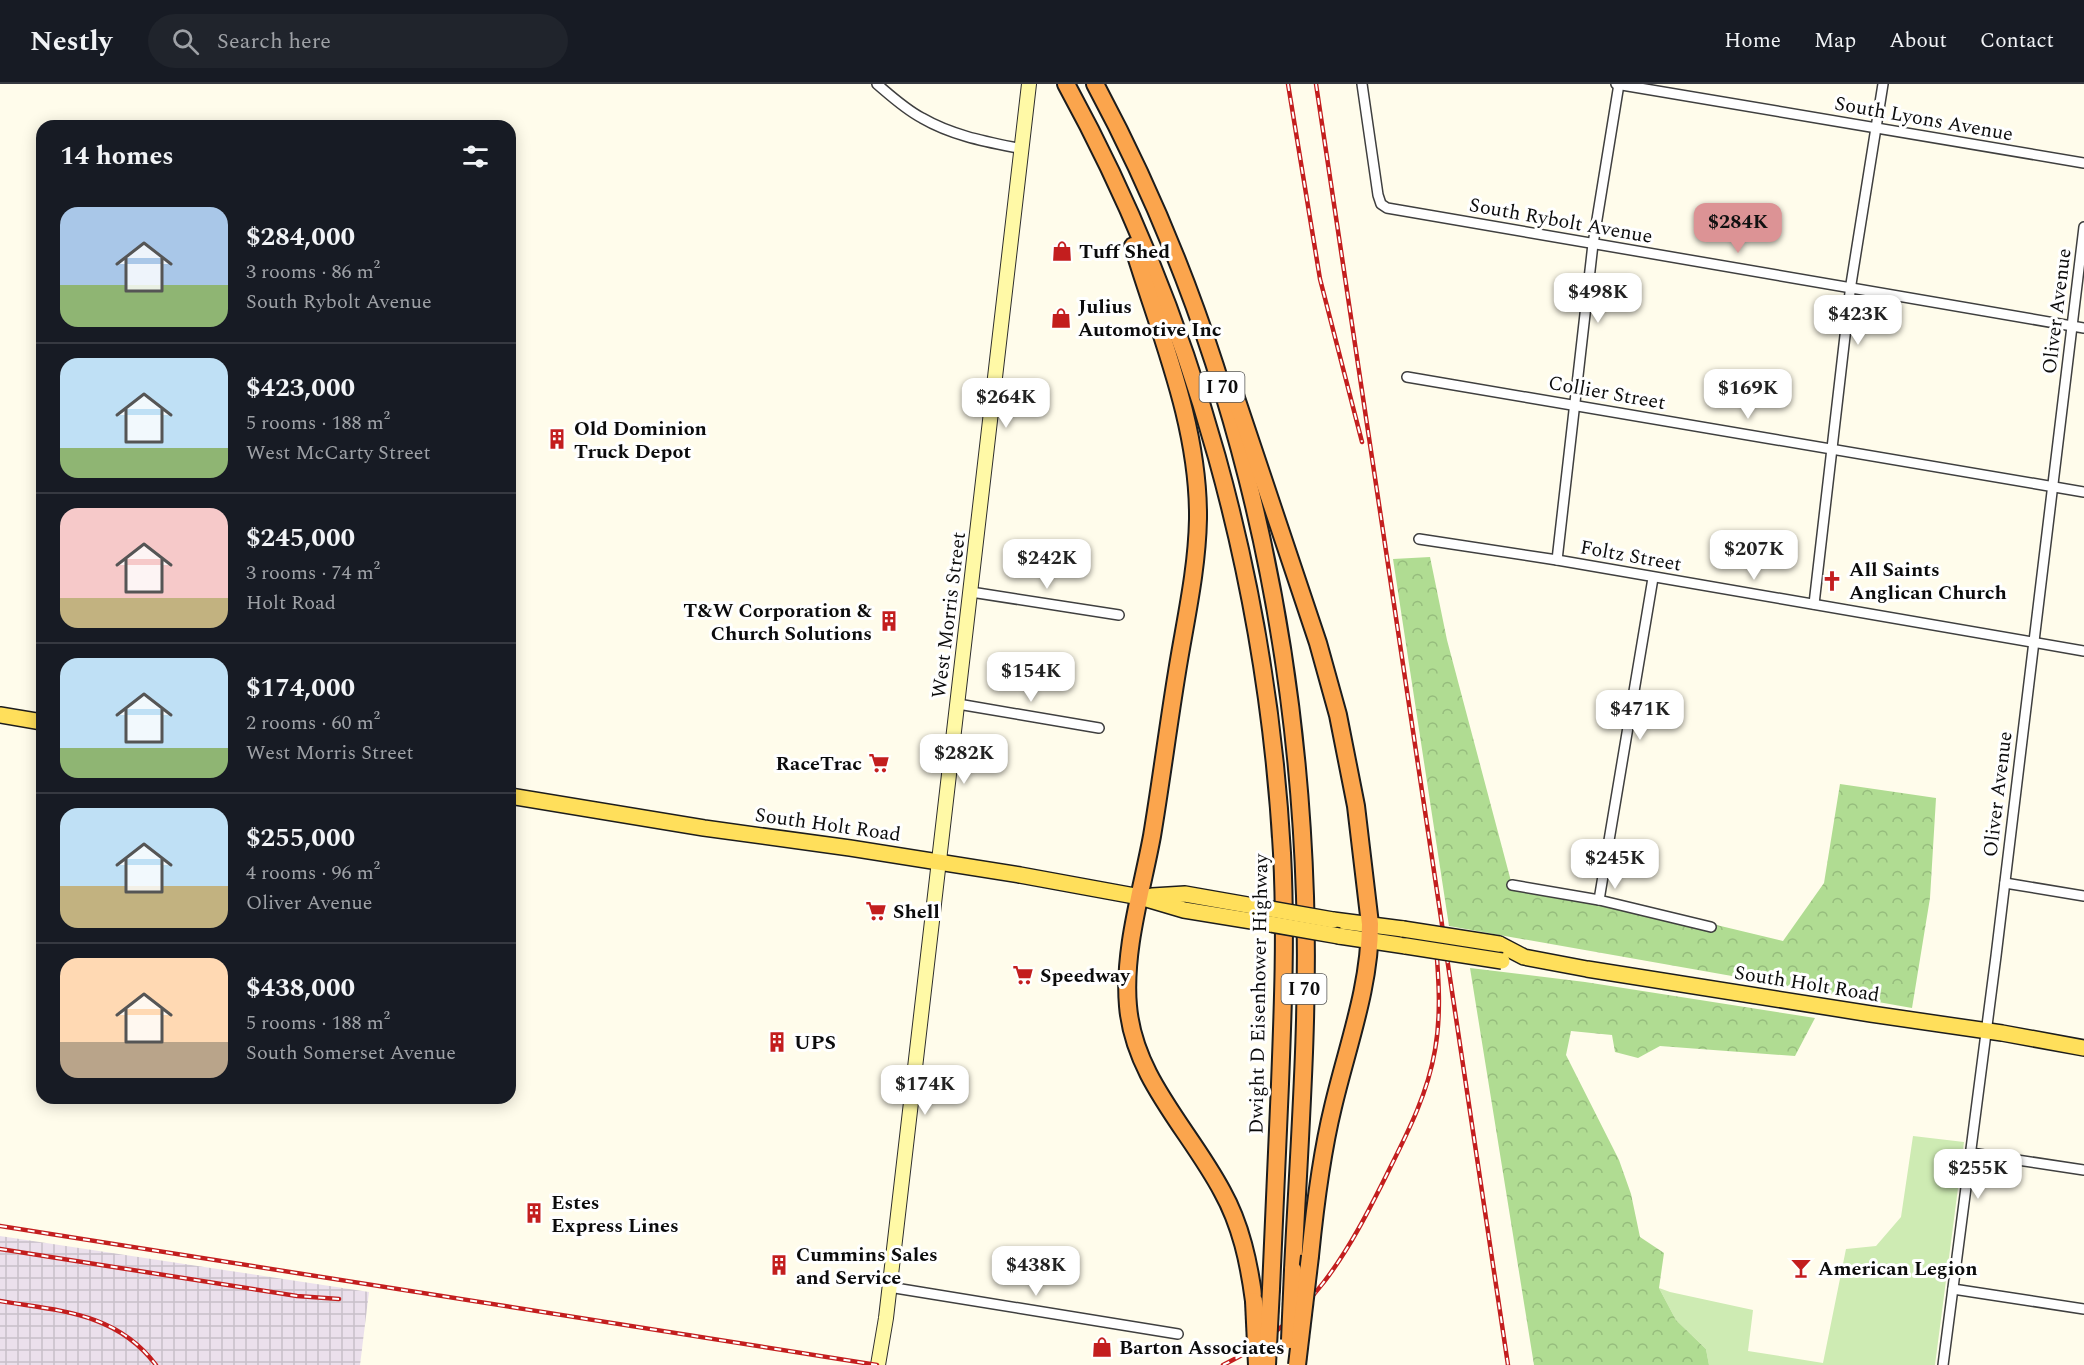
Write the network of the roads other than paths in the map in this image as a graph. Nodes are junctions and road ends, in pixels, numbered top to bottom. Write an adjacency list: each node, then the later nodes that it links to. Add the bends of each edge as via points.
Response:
1 (877, 84): 9 (street, via 930,123)
2 (1029, 84): 9 (main road, West Morris Street)
3 (1066, 84): 11 (highway, Dwight D Eisenhower Highway / I 70)
4 (1095, 84): 15 (highway, I 70, via 1133,159)
5 (1362, 84): 13 (street, South Rybolt Avenue, via 1381,204)
6 (1618, 84): 8 (street, South Lyons Avenue); 13 (street)
7 (1882, 84): 8 (street)
8 (1875, 129): 10 (street, South Lyons Avenue); 14 (street)
9 (1022, 149): 26 (main road, West Morris Street)
10 (2084, 163)
11 (1108, 168): 40 (highway, via 1185,416 1197,498 1193,572); 55 (highway, Dwight D Eisenhower Highway / I 70, bridge, via 1153,269 1207,425 1243,564 1267,699 1279,803 1284,929)
12 (2084, 227): 16 (street, Oliver Avenue)
13 (1593, 244): 14 (street, South Rybolt Avenue); 19 (street)
14 (1851, 289): 16 (street, South Rybolt Avenue); 20 (street)
15 (1187, 290): 43 (highway, via 1221,358 1240,408 1318,643 1350,770); 56 (highway, I 70, bridge, via 1218,376 1249,482 1276,604 1292,709 1305,922)
16 (2072, 326): 17 (street, South Rybolt Avenue); 21 (street, Oliver Avenue)
17 (2084, 328)
18 (1407, 377): 19 (street, Collier Street)
19 (1575, 405): 20 (street, Collier Street); 24 (street)
20 (1833, 449): 21 (street, Collier Street); 27 (street)
21 (2053, 487): 22 (street, Collier Street); 29 (street, Oliver Avenue)
22 (2084, 492)
23 (1419, 539): 24 (street, Foltz Street)
24 (1557, 560): 25 (street, Foltz Street)
25 (1653, 578): 27 (street, Foltz Street); 41 (street)
26 (971, 592): 28 (street); 31 (main road, West Morris Street)
27 (1814, 604): 29 (street, Foltz Street)
28 (1119, 615)
29 (2034, 643): 30 (street, Foltz Street); 37 (street, Oliver Avenue)
30 (2084, 651)
31 (957, 705): 34 (street); 36 (main road, West Morris Street)
32 (0, 715): 33 (main road)
33 (36, 721)
34 (1100, 728)
35 (516, 797): 36 (main road, South Holt Road)
36 (939, 862): 40 (main road, South Holt Road); 49 (main road, West Morris Street)
37 (2005, 884): 39 (street); 45 (street, Oliver Avenue)
38 (1512, 885): 41 (street)
39 (2084, 896)
40 (1140, 897): 43 (main road, South Holt Road, bridge, via 1185,894 1333,920); 43 (main road, South Holt Road, bridge, via 1184,910 1339,936); 54 (highway, bridge, via 1127,982 1134,1040 1150,1080 1215,1178 1232,1212 1246,1253 1254,1301)
41 (1599, 900): 42 (street)
42 (1711, 927)
43 (1370, 932): 44 (main road, South Holt Road, bridge, via 1406,946 1502,961); 44 (main road, South Holt Road, bridge, via 1403,929 1499,944); 57 (highway, bridge, via 1357,1016 1320,1167)
44 (1524, 957): 45 (main road, South Holt Road)
45 (1985, 1031): 46 (main road, South Holt Road); 47 (street, Oliver Avenue)
46 (2084, 1048)
47 (1971, 1153): 48 (street); 50 (street, Oliver Avenue)
48 (2084, 1170)
49 (890, 1287): 52 (street); 53 (main road, West Morris Street)
50 (1953, 1289): 51 (street); 58 (street, Oliver Avenue)
51 (2084, 1309)
52 (1178, 1334)
53 (878, 1365)
54 (1257, 1365)
55 (1267, 1365)
56 (1289, 1365)
57 (1297, 1365)
58 (1943, 1365)

